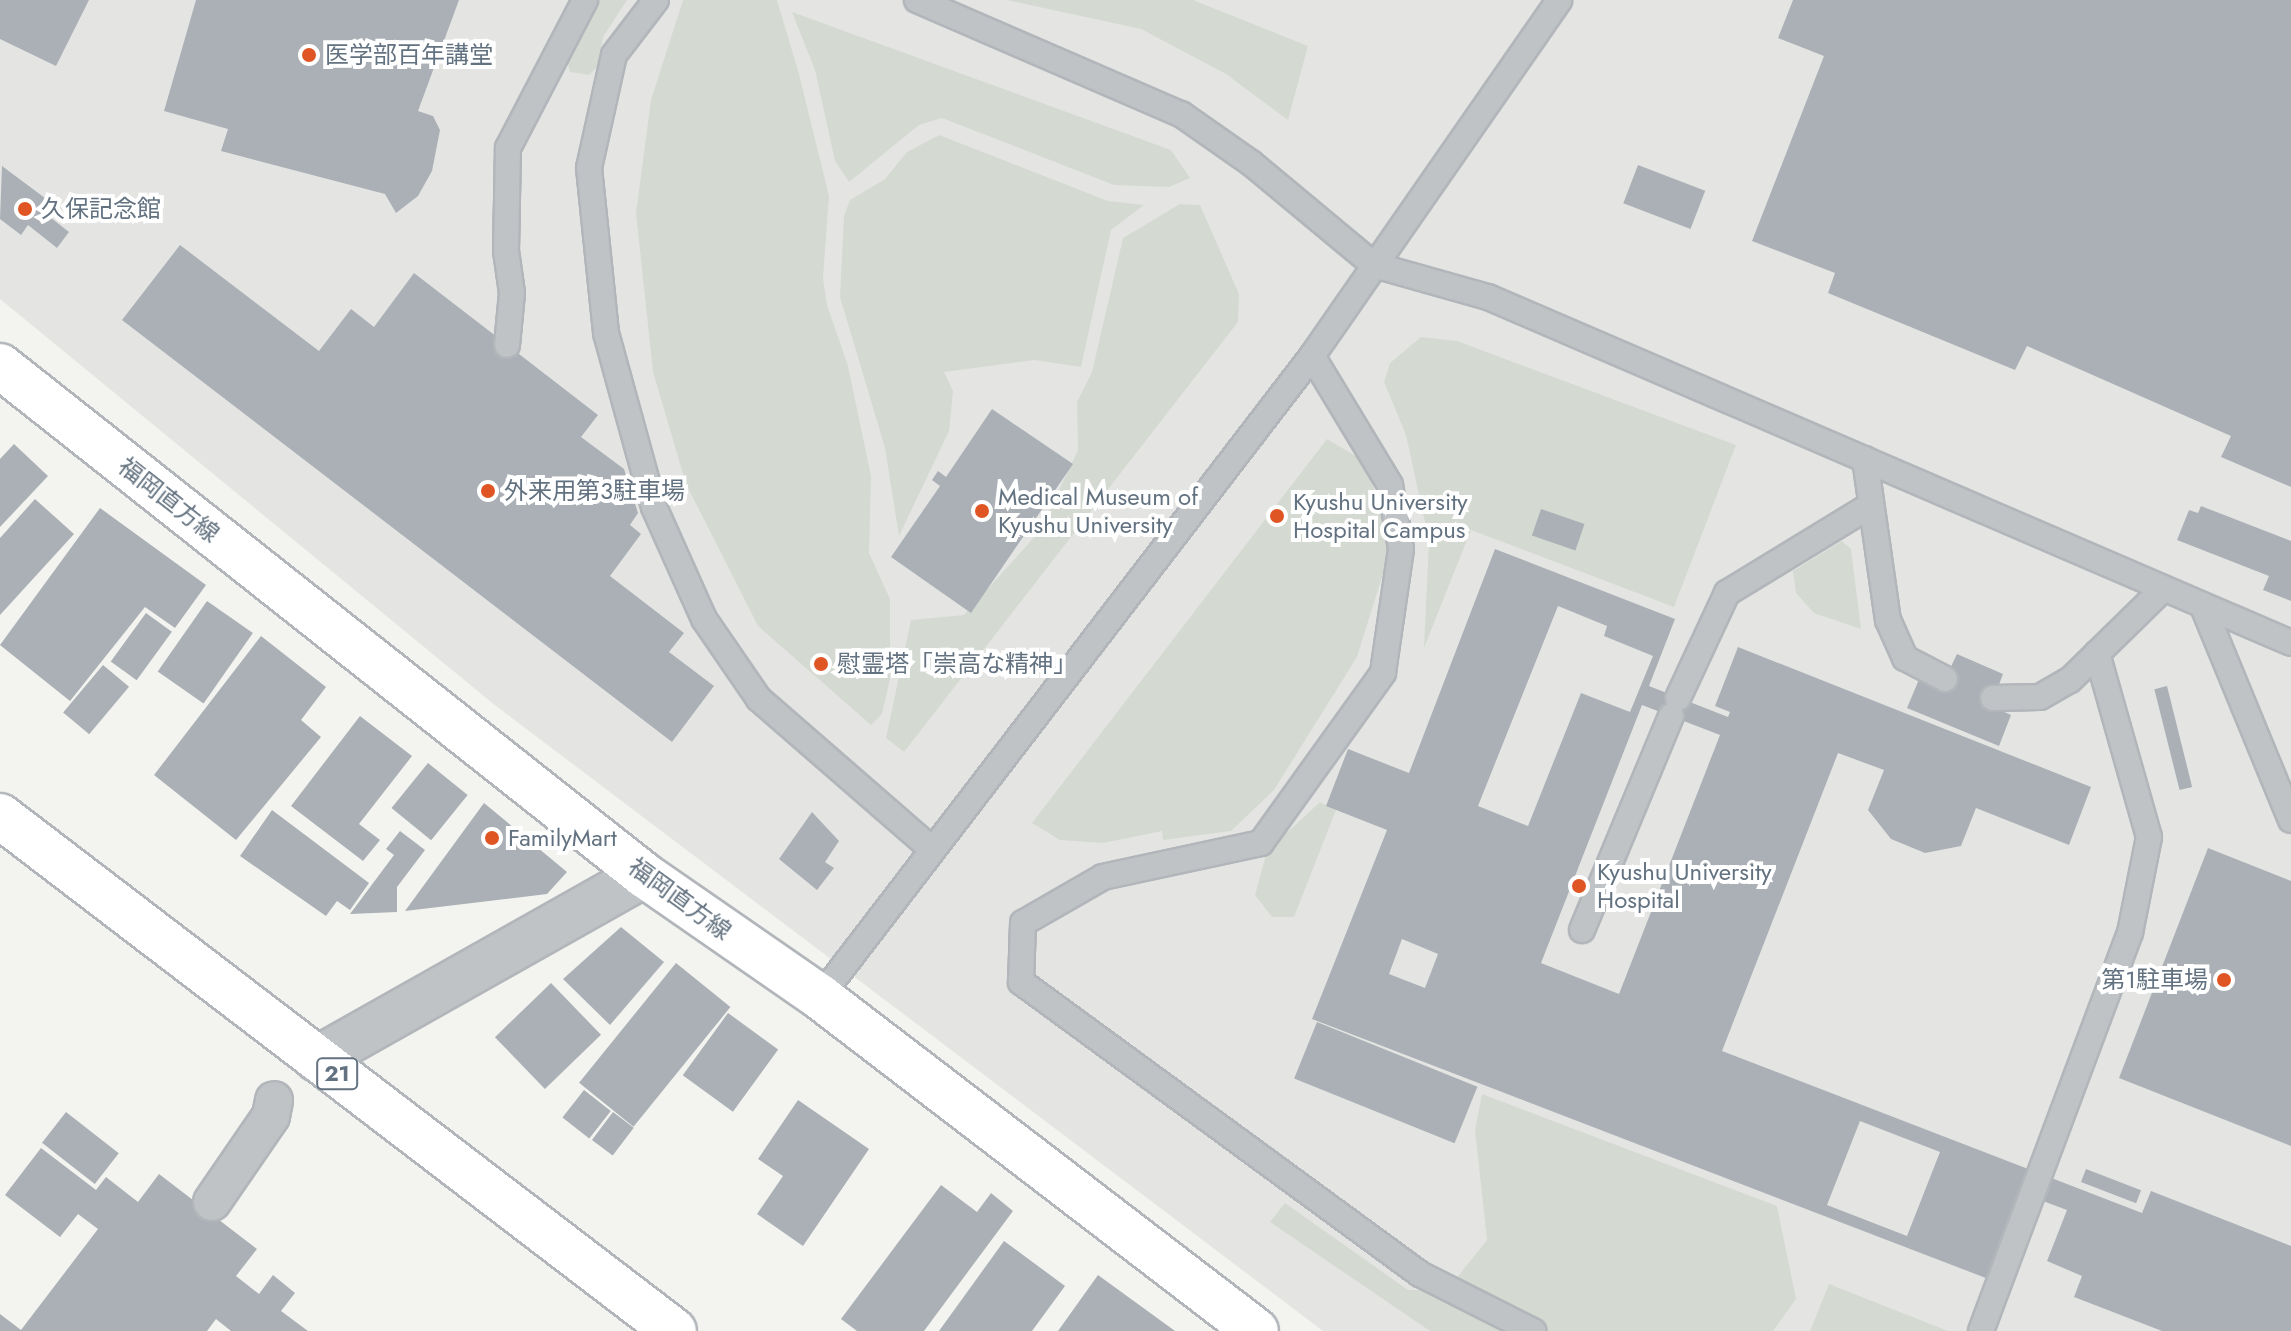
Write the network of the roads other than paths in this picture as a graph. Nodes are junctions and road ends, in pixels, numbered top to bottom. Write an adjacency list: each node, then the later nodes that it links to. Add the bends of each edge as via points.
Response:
1 (585, 0): 6 (lane, via 508,148 506,251 512,293)
2 (656, 0): 19 (lane, via 614,55 589,168 606,333 654,507 704,619 759,699)
3 (917, 0): 5 (lane, via 1181,114 1251,163)
4 (1559, 0): 5 (lane)
5 (1374, 265): 7 (lane); 9 (lane, via 1488,297)
6 (507, 345)
7 (1312, 356): 19 (lane); 28 (lane, via 1390,485 1401,549 1383,673 1261,843 1103,877 1023,923 1021,982 1420,1274)
8 (0, 366): 20 (main road, 福岡直方線)
9 (1865, 459): 10 (lane); 11 (lane)
10 (1868, 507): 15 (lane, via 1888,620 1899,645 1905,658); 21 (lane, via 1727,593)
11 (2162, 590): 12 (lane); 14 (lane)
12 (2204, 609): 13 (lane); 18 (lane)
13 (2291, 643)
14 (2097, 653): 16 (lane, via 2040,697); 29 (lane, via 2149,837 2130,933)
15 (1945, 679)
16 (1993, 698)
17 (0, 816): 23 (main road, 21)
18 (2291, 820)
19 (933, 850): 22 (lane)
20 (644, 875): 22 (main road, 福岡直方線); 23 (street)
21 (1582, 930)
22 (820, 997): 26 (main road, 福岡直方線)
23 (317, 1059): 27 (main road, 21)
24 (274, 1100): 25 (street, via 271,1116)
25 (212, 1202)
26 (1240, 1327)
27 (674, 1331)
28 (1533, 1331)
29 (1981, 1331)

